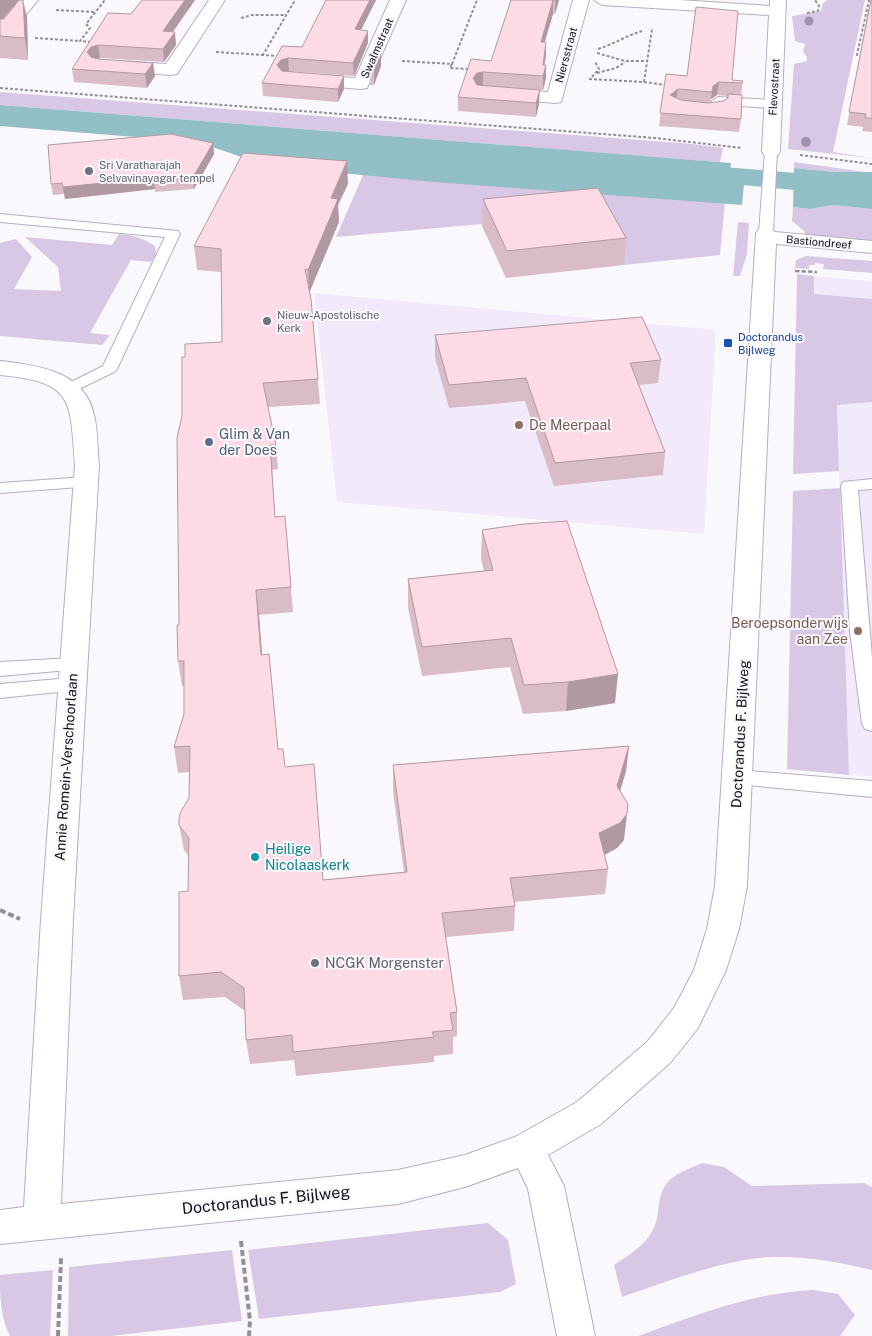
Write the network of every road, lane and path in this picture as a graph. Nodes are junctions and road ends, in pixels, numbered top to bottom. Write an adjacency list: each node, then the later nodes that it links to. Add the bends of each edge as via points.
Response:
1 (30, 0): 18 (street)
2 (104, 0): 13 (path)
3 (217, 0): 21 (street)
4 (295, 0): 14 (path)
5 (398, 0): 28 (street, Swalmstraat)
6 (477, 0): 29 (path)
7 (580, 0): 37 (street, Niersstraat, via 555,98)
8 (602, 0): 12 (street)
9 (820, 0): 11 (path)
10 (869, 0): 25 (path, via 857,55)
11 (816, 2)
12 (778, 6): 38 (street, Flevostraat)
13 (96, 12): 15 (path, via 57,10); 19 (path, via 86,24 90,28)
14 (287, 15): 16 (path, via 252,15); 22 (path)
15 (51, 17)
16 (237, 20)
17 (40, 31): 19 (path, via 34,38)
18 (0, 35)
19 (80, 41): 20 (path)
20 (95, 42)
21 (184, 50): 22 (path); 30 (street, via 171,70)
22 (263, 55): 24 (path)
23 (593, 55): 26 (path); 27 (path, via 630,34 652,29); 32 (path, via 599,69)
24 (285, 56)
25 (864, 56)
26 (625, 61): 27 (path); 32 (path, via 616,68)
27 (647, 61): 34 (path)
28 (370, 63): 29 (path, via 387,64 399,60); 33 (street, Swalmstraat, via 360,84)
29 (452, 64): 31 (path, via 450,68)
30 (100, 65)
31 (471, 69)
32 (597, 73): 34 (path, via 589,79)
33 (289, 78)
34 (644, 82): 35 (path)
35 (665, 85)
36 (0, 88): 40 (path, via 656,138)
37 (483, 93)
38 (773, 104): 39 (lane, via 718,101 718,111); 40 (street, Flevostraat)
39 (692, 109)
40 (771, 151): 41 (path); 42 (lane, Flevostraat)
41 (872, 164)
42 (770, 174): 44 (lane, Doctorandus F. Bijlweg)
43 (0, 218): 47 (lane, via 172,234 108,369)
44 (767, 226): 45 (street, Bastiondreef); 55 (street, Doctorandus F. Bijlweg)
45 (872, 247)
46 (0, 368): 47 (street, via 38,372)
47 (70, 388): 48 (street, Annie Romein-Verschoorlaan, via 81,407)
48 (86, 482): 50 (lane); 52 (street, Annie Romein-Verschoorlaan)
49 (872, 484): 54 (lane, via 849,486 859,631)
50 (0, 488)
51 (0, 669): 52 (lane)
52 (72, 674): 53 (lane); 59 (street, Annie Romein-Verschoorlaan)
53 (0, 691)
54 (872, 724)
55 (737, 777): 56 (lane); 57 (street, Doctorandus F. Bijlweg, via 732,886 723,929 710,970 686,1018 659,1052 589,1113)
56 (872, 789)
57 (526, 1149): 58 (street, Doctorandus F. Bijlweg, via 421,1183); 63 (street, via 546,1186)
58 (236, 1204): 59 (street, Doctorandus F. Bijlweg); 62 (path, via 250,1320)
59 (53, 1221): 60 (street, Doctorandus F. Bijlweg); 61 (path)
60 (0, 1227)
61 (58, 1336)
62 (249, 1336)
63 (576, 1336)

